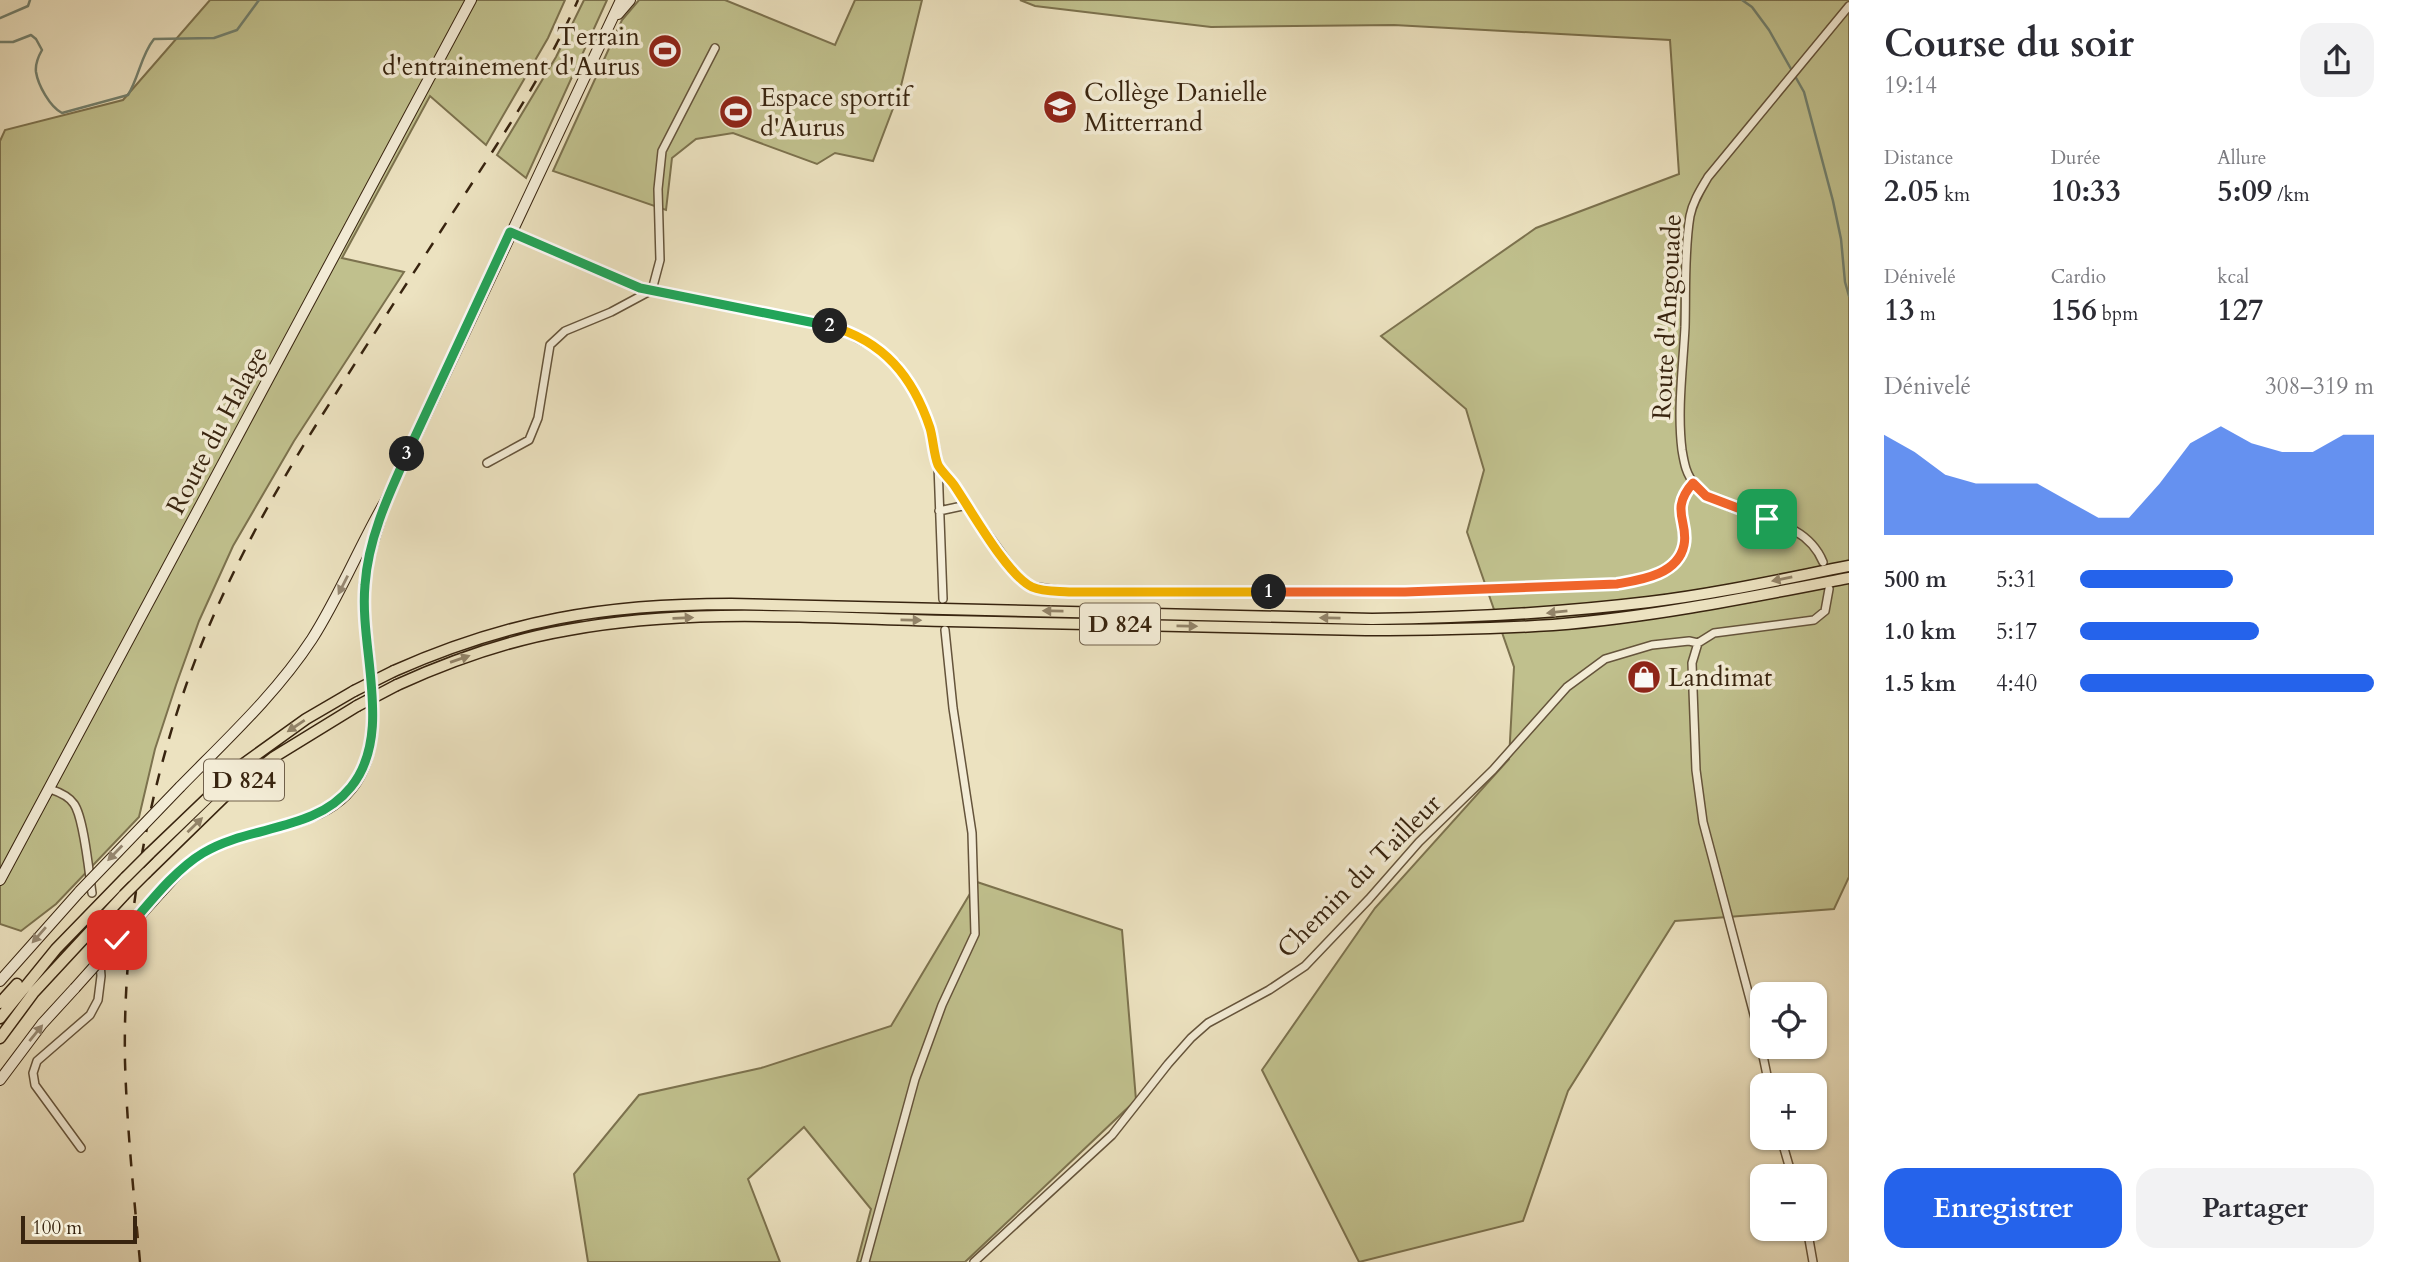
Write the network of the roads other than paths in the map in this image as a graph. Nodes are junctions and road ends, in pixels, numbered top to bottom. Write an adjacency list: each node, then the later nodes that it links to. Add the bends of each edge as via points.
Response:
1 (471, 0): 22 (main road, Route du Halage)
2 (621, 0): 5 (main road)
3 (630, 0): 5 (main road)
4 (1849, 6): 11 (street, Route d'Angouade, via 1708,177 1695,199 1690,215 1682,393 1682,448)
5 (611, 22): 7 (main road)
6 (715, 48): 8 (street, via 662,151 660,260)
7 (510, 232): 8 (street); 12 (main road)
8 (653, 290): 9 (street, via 565,331 550,345 538,418 529,440); 10 (street, via 833,326 872,346 895,363 915,391)
9 (487, 463)
10 (938, 465): 13 (street); 14 (street)
11 (1693, 483): 13 (street, via 1680,512 1685,544 1679,557 1650,578 1617,584 1405,592 1048,590 1031,586 1017,575); 15 (street, via 1706,496 1797,532 1814,545)
12 (385, 502): 28 (main road, one-way to 28, bridge, via 332,607 262,702); 34 (main road, one-way to 12, bridge, via 43,1024 194,859 229,840 329,808 352,787 370,753 373,725 365,586)
13 (967, 505): 14 (street)
14 (939, 511): 19 (street)
15 (1823, 562)
16 (1849, 566): 25 (highway, D 824, one-way to 25, bridge, via 1652,602 1452,618 742,604 648,606 528,623 461,643 394,671 306,719 242,765)
17 (1849, 578): 27 (highway, D 824, one-way to 17, bridge, via 229,792 274,757 357,706 432,669 502,645 570,629 643,619 764,617 1455,630 1636,615)
18 (1829, 589): 21 (street, via 1825,611 1814,620 1714,633)
19 (943, 599)
20 (945, 630): 37 (street, via 972,833 975,934 915,1079)
21 (1698, 643): 33 (street, via 1692,663 1703,822); 38 (street, Chemin du Tailleur, via 1652,645 1605,659 1567,687 1305,966 1208,1023 1168,1064 1112,1135)
22 (50, 789): 23 (main road, Route du Halage); 24 (street, via 74,803 79,815)
23 (0, 880)
24 (92, 893)
25 (106, 897): 29 (highway); 30 (highway, D 824)
26 (99, 936): 35 (street, via 98,1000 90,1015 37,1061 33,1073 35,1085)
27 (60, 962): 31 (highway, D 824); 32 (highway)
28 (0, 981)
29 (0, 1003)
30 (0, 1018)
31 (0, 1038)
32 (0, 1049)
33 (1767, 1073)
34 (0, 1080)
35 (81, 1148)
36 (1809, 1241): 39 (street)
37 (865, 1262)
38 (974, 1262)
39 (1813, 1262)

